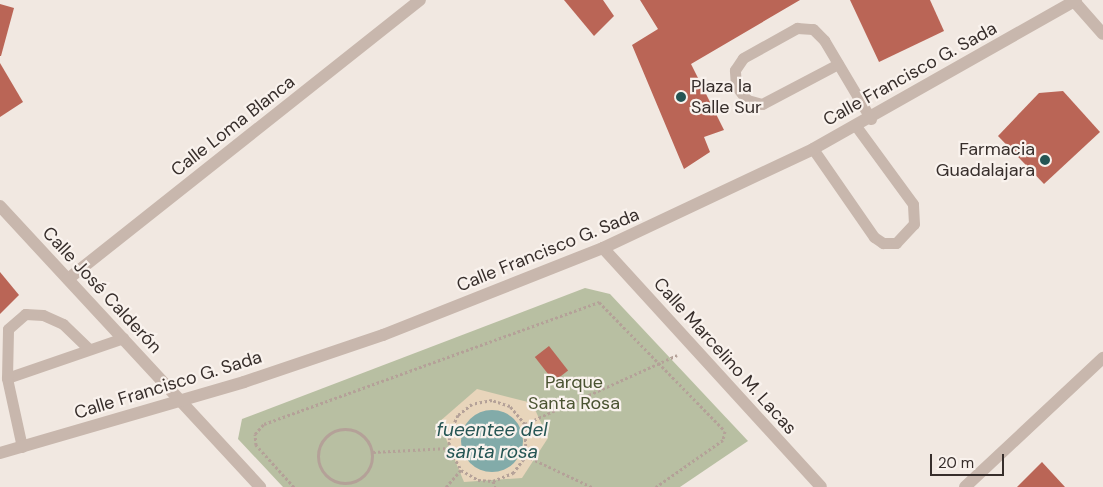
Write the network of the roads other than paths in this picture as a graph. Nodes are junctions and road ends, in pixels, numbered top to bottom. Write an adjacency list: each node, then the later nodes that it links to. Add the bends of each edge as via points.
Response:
1 (416, 1): 10 (street, Calle Loma Blanca)
2 (1074, 1): 3 (street); 5 (street, Calle Francisco G. Sada)
3 (1103, 34)
4 (838, 64): 4 (lane, via 813,29 797,28 743,58 735,70 736,86 747,100 762,104); 5 (lane)
5 (871, 119): 6 (street, Calle Francisco G. Sada)
6 (856, 126): 7 (street, Calle Francisco G. Sada); 7 (lane, via 913,204 914,224 896,243 883,243 874,236)
7 (813, 149): 9 (street, Calle Francisco G. Sada)
8 (0, 206): 10 (street, Calle José Calderón)
9 (603, 248): 15 (street, Calle Francisco G. Sada, via 383,334); 19 (street, Calle Marcelino M. Lacas)
10 (68, 279): 11 (street, Calle José Calderón)
11 (123, 338): 12 (lane); 15 (street, Calle José Calderón)
12 (90, 349): 14 (lane); 14 (lane, via 63,324 43,315 25,314 8,330)
13 (1103, 358): 20 (street)
14 (7, 378): 16 (lane)
15 (181, 400): 16 (street, Calle Francisco G. Sada); 18 (street, Calle José Calderón)
16 (22, 447): 17 (street, Calle Francisco G. Sada)
17 (0, 453)
18 (260, 487)
19 (821, 487)
20 (965, 487)

